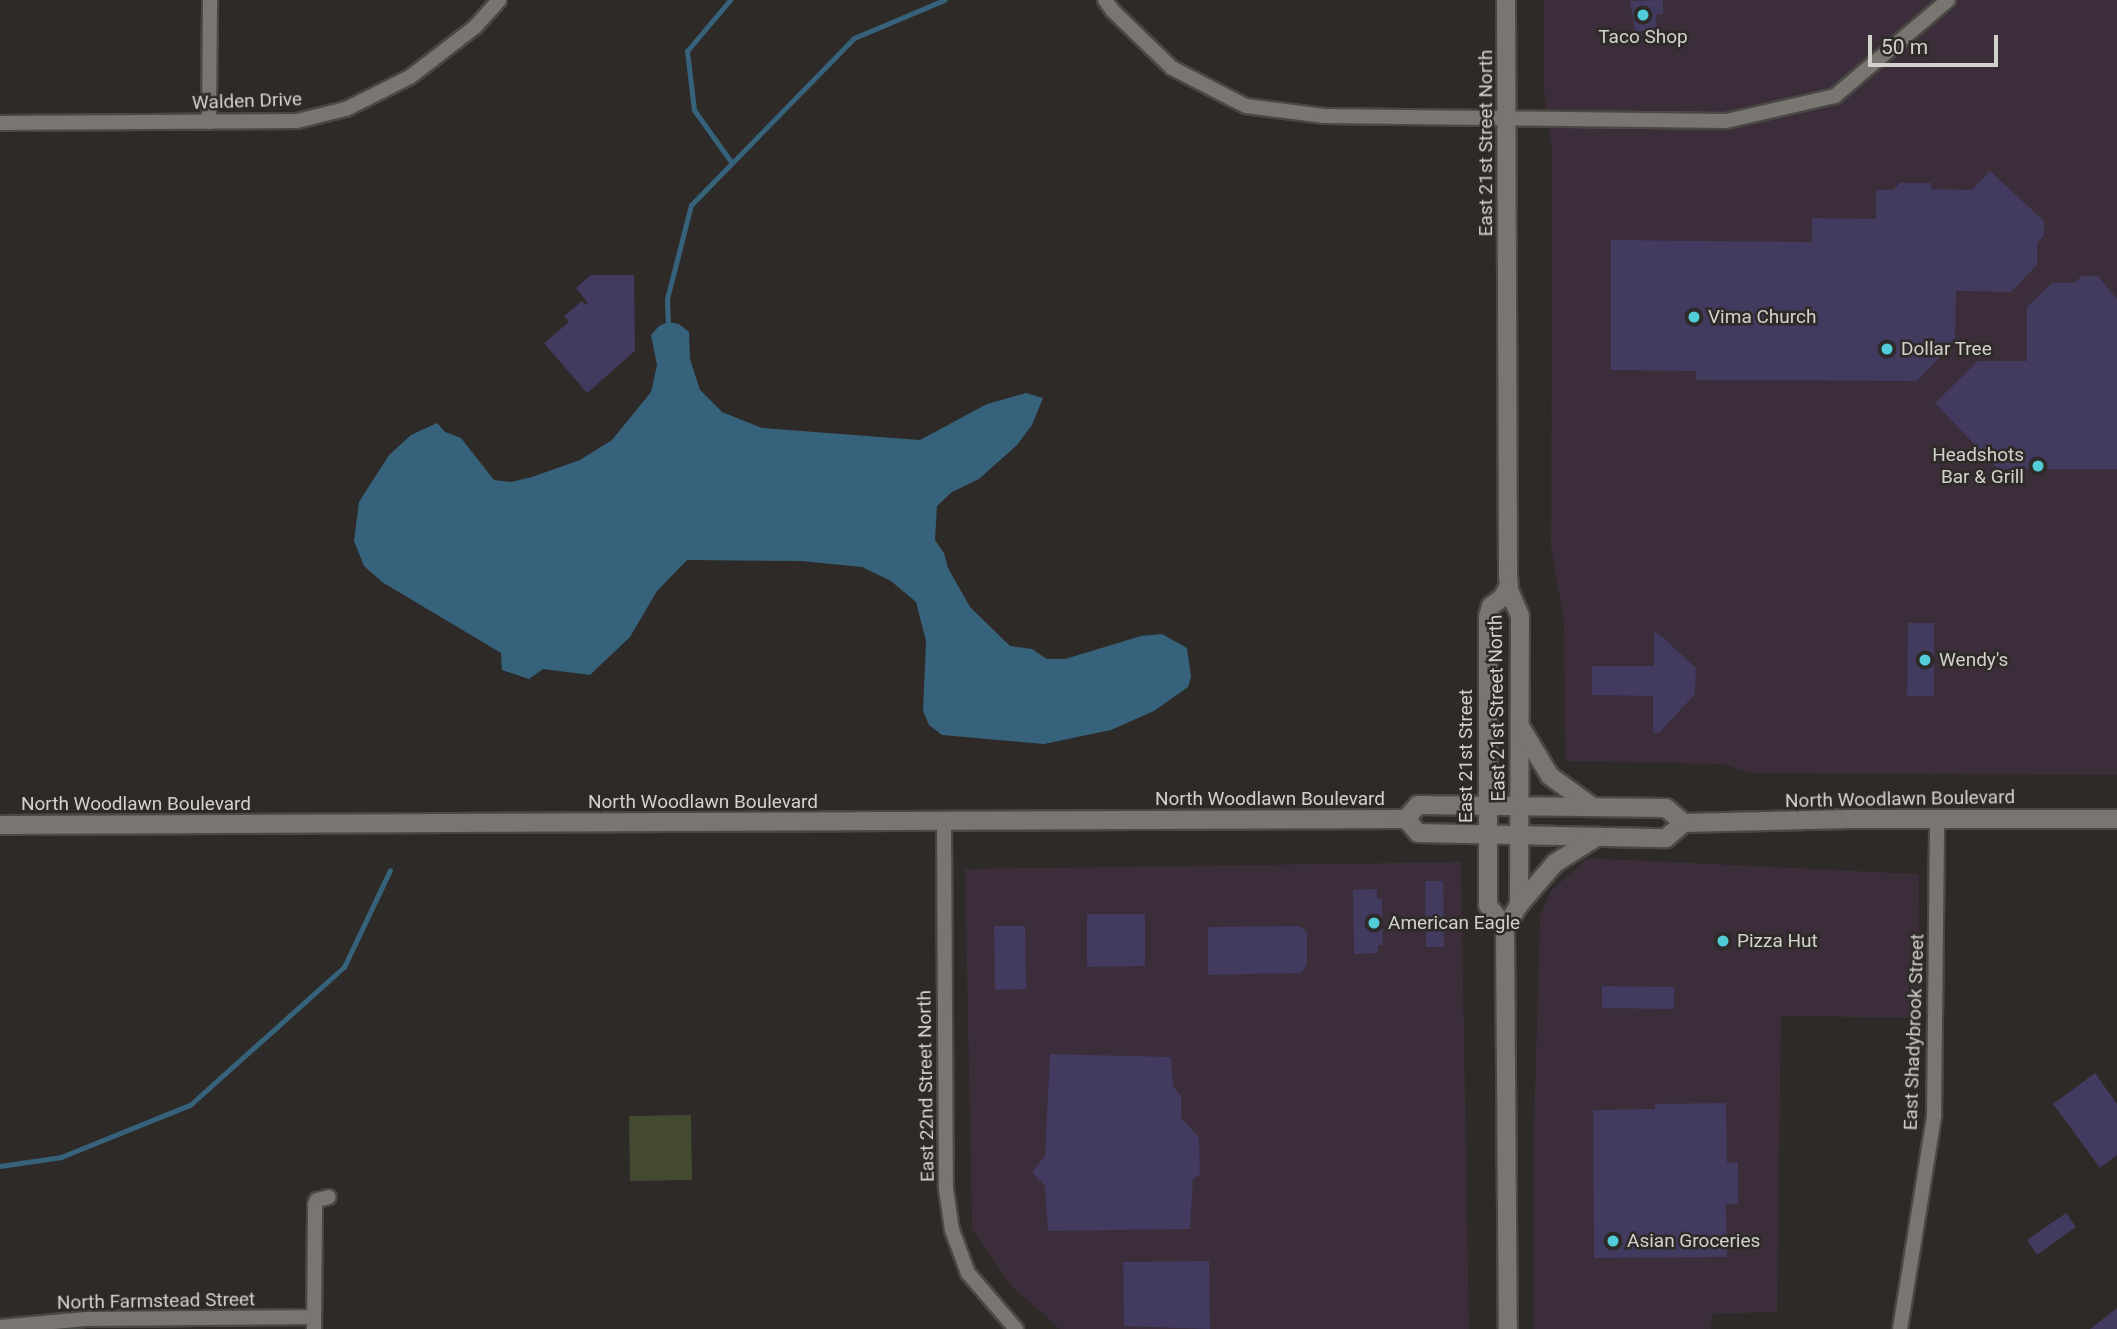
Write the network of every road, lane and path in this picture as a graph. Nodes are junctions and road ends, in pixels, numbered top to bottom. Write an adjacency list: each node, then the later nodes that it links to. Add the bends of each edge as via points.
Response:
1 (210, 0): 7 (street)
2 (499, 0): 7 (street, Walden Drive, via 475,27 410,77 346,109 297,121)
3 (1105, 0): 6 (street, via 1172,68 1246,106 1324,116)
4 (1506, 0): 6 (main road, East 21st Street North)
5 (1948, 0): 6 (street, via 1835,96 1726,121)
6 (1507, 116): 9 (main road, East 21st Street North)
7 (209, 122): 8 (street, Walden Drive)
8 (0, 123)
9 (1508, 586): 10 (main road, East 21st Street North, via 1520,616); 12 (main road, East 21st Street, via 1488,617)
10 (1519, 725): 11 (main road, via 1550,776); 13 (main road, East 21st Street North)
11 (1590, 805): 13 (main road, North Woodlawn Boulevard); 18 (main road, North Woodlawn Boulevard, via 1665,808)
12 (1488, 806): 13 (main road, North Woodlawn Boulevard); 14 (main road, North Woodlawn Boulevard, via 1418,805); 20 (main road, East 21st Street)
13 (1519, 806): 21 (main road, East 21st Street North)
14 (1406, 819): 17 (main road, North Woodlawn Boulevard); 20 (main road, North Woodlawn Boulevard, via 1418,833)
15 (1937, 819): 16 (main road, North Woodlawn Boulevard); 18 (main road, North Woodlawn Boulevard); 30 (street, East Shadybrook Street, via 1934,1116)
16 (2117, 819)
17 (944, 822): 19 (main road, North Woodlawn Boulevard); 28 (street, East 22nd Street North, via 946,1189 952,1230 968,1273)
18 (1684, 823): 22 (main road, North Woodlawn Boulevard, via 1665,838)
19 (0, 825)
20 (1487, 835): 21 (main road, North Woodlawn Boulevard); 24 (main road, East 21st Street, via 1488,905)
21 (1519, 835): 22 (main road, North Woodlawn Boulevard); 23 (main road, East 21st Street North)
22 (1597, 837): 23 (main road, via 1555,863)
23 (1519, 905): 24 (main road)
24 (1504, 927): 29 (main road)
25 (329, 1197): 26 (street, via 315,1205)
26 (314, 1323): 27 (street, North Farmstead Street, via 86,1319)
27 (0, 1327)
28 (1016, 1329)
29 (1508, 1329)
30 (1900, 1329)

